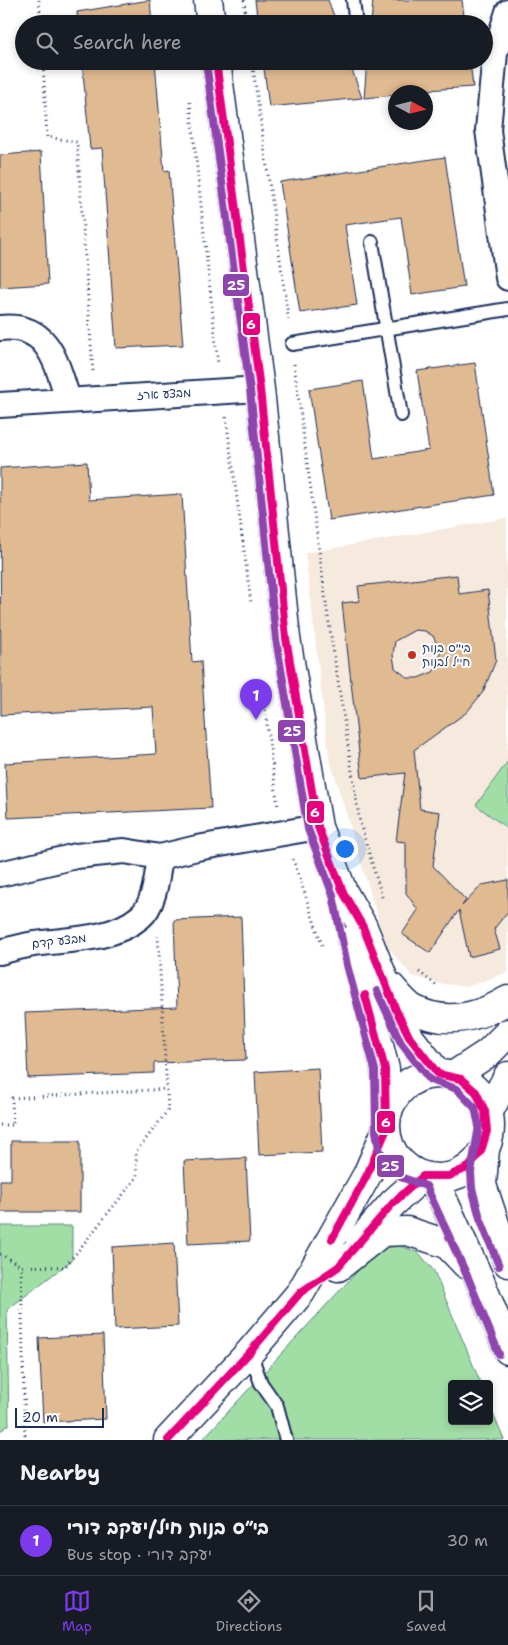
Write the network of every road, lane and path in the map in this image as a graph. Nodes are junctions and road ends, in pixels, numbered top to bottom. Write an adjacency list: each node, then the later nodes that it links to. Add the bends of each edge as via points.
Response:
1 (40, 0): 6 (path)
2 (208, 0): 7 (street)
3 (244, 0): 8 (path)
4 (353, 0): 9 (lane)
5 (508, 12): 14 (street, via 495,53 488,130)
6 (41, 15)
7 (210, 15)
8 (246, 15)
9 (355, 15)
10 (43, 70): 20 (path, via 47,137 77,142)
11 (217, 70): 19 (street)
12 (253, 70): 18 (path)
13 (372, 242): 17 (lane)
14 (508, 278)
15 (508, 309): 17 (lane)
16 (0, 328): 21 (street, via 16,326 39,336 54,356)
17 (386, 328): 18 (lane); 23 (lane)
18 (292, 344): 29 (path, via 326,610 360,823)
19 (260, 389): 20 (street, מבצע ארז); 24 (street, via 286,638)
20 (95, 398): 21 (street, מבצע ארז)
21 (68, 399): 22 (street, מבצע ארז)
22 (0, 405)
23 (401, 415)
24 (318, 827): 25 (street); 28 (street)
25 (160, 857): 26 (street, via 124,850 76,856); 27 (street, מבצע קדם)
26 (0, 874)
27 (156, 889): 31 (street, מבצע קדם, via 141,917 121,928 85,939 32,944); 38 (path)
28 (343, 892): 30 (street); 40 (street, via 357,962 385,1069)
29 (384, 904)
30 (363, 927): 34 (street, via 391,987 412,1008 452,1019 489,1011); 36 (street, via 410,1038)
31 (0, 952)
32 (416, 970): 33 (path)
33 (440, 988)
34 (508, 1000)
35 (508, 1034): 36 (street, via 488,1053)
36 (445, 1075): 39 (street, via 469,1084); 40 (street, via 419,1077 405,1086 394,1098)
37 (508, 1076): 39 (street)
38 (167, 1089): 41 (path, via 12,1098 13,1125); 46 (path, via 168,1110 136,1152 137,1177 64,1267)
39 (488, 1112): 42 (street, via 490,1124)
40 (386, 1122): 43 (street, via 390,1146 397,1160 409,1170); 49 (street, via 368,1176)
41 (0, 1125)
42 (485, 1148): 43 (street, via 464,1172 449,1177); 45 (street, via 482,1185)
43 (428, 1177): 47 (street, via 393,1203); 48 (street)
44 (0, 1254): 46 (path)
45 (508, 1263)
46 (21, 1266): 52 (path)
47 (338, 1267): 48 (street, via 382,1232 407,1231 447,1244); 49 (street)
48 (478, 1276): 50 (street)
49 (301, 1292): 51 (street)
50 (508, 1350)
51 (250, 1352): 53 (street); 54 (lane, via 261,1383 276,1406)
52 (25, 1440)
53 (168, 1440)
54 (286, 1440)

